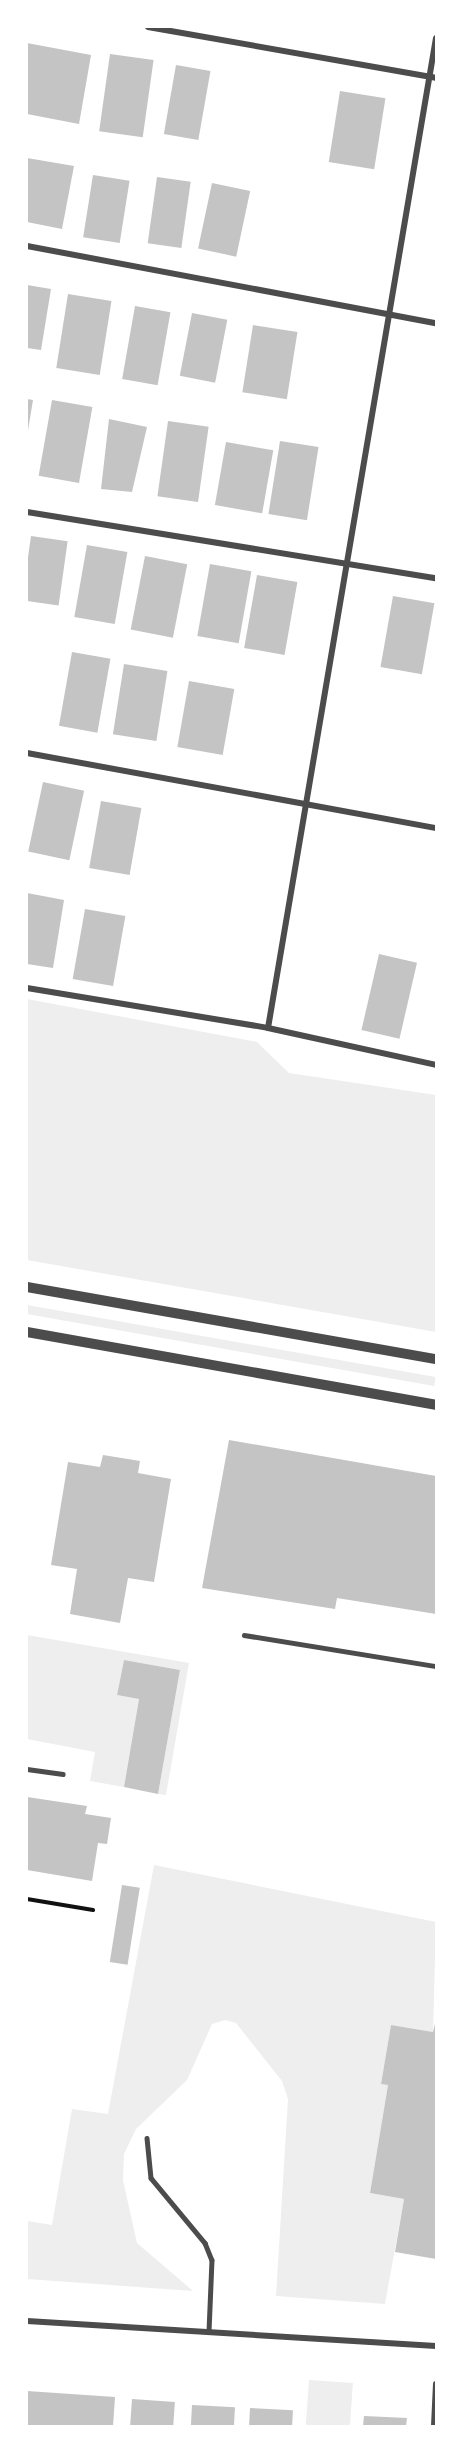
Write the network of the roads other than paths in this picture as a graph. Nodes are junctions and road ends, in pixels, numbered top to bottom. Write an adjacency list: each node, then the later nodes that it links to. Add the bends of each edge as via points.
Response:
1 (148, 27): 3 (street)
2 (436, 38): 3 (street)
3 (433, 78): 5 (street)
4 (27, 246): 5 (street)
5 (390, 314): 6 (street); 8 (street)
6 (436, 323)
7 (27, 513): 8 (street)
8 (348, 564): 9 (street); 11 (street)
9 (436, 578)
10 (27, 753): 11 (street)
11 (305, 804): 12 (street); 14 (street)
12 (436, 828)
13 (27, 988): 14 (street)
14 (268, 1028): 15 (street)
15 (436, 1065)
16 (27, 1287): 18 (street)
17 (27, 1332): 19 (street)
18 (436, 1359)
19 (436, 1405)
20 (244, 1635): 21 (lane)
21 (436, 1666)
22 (27, 1769): 23 (lane)
23 (63, 1774)
24 (147, 2138): 26 (lane, via 151,2178 205,2243 212,2260)
25 (27, 2321): 26 (street)
26 (209, 2332): 27 (street)
27 (436, 2346)
28 (436, 2384): 29 (street)
29 (434, 2426)

